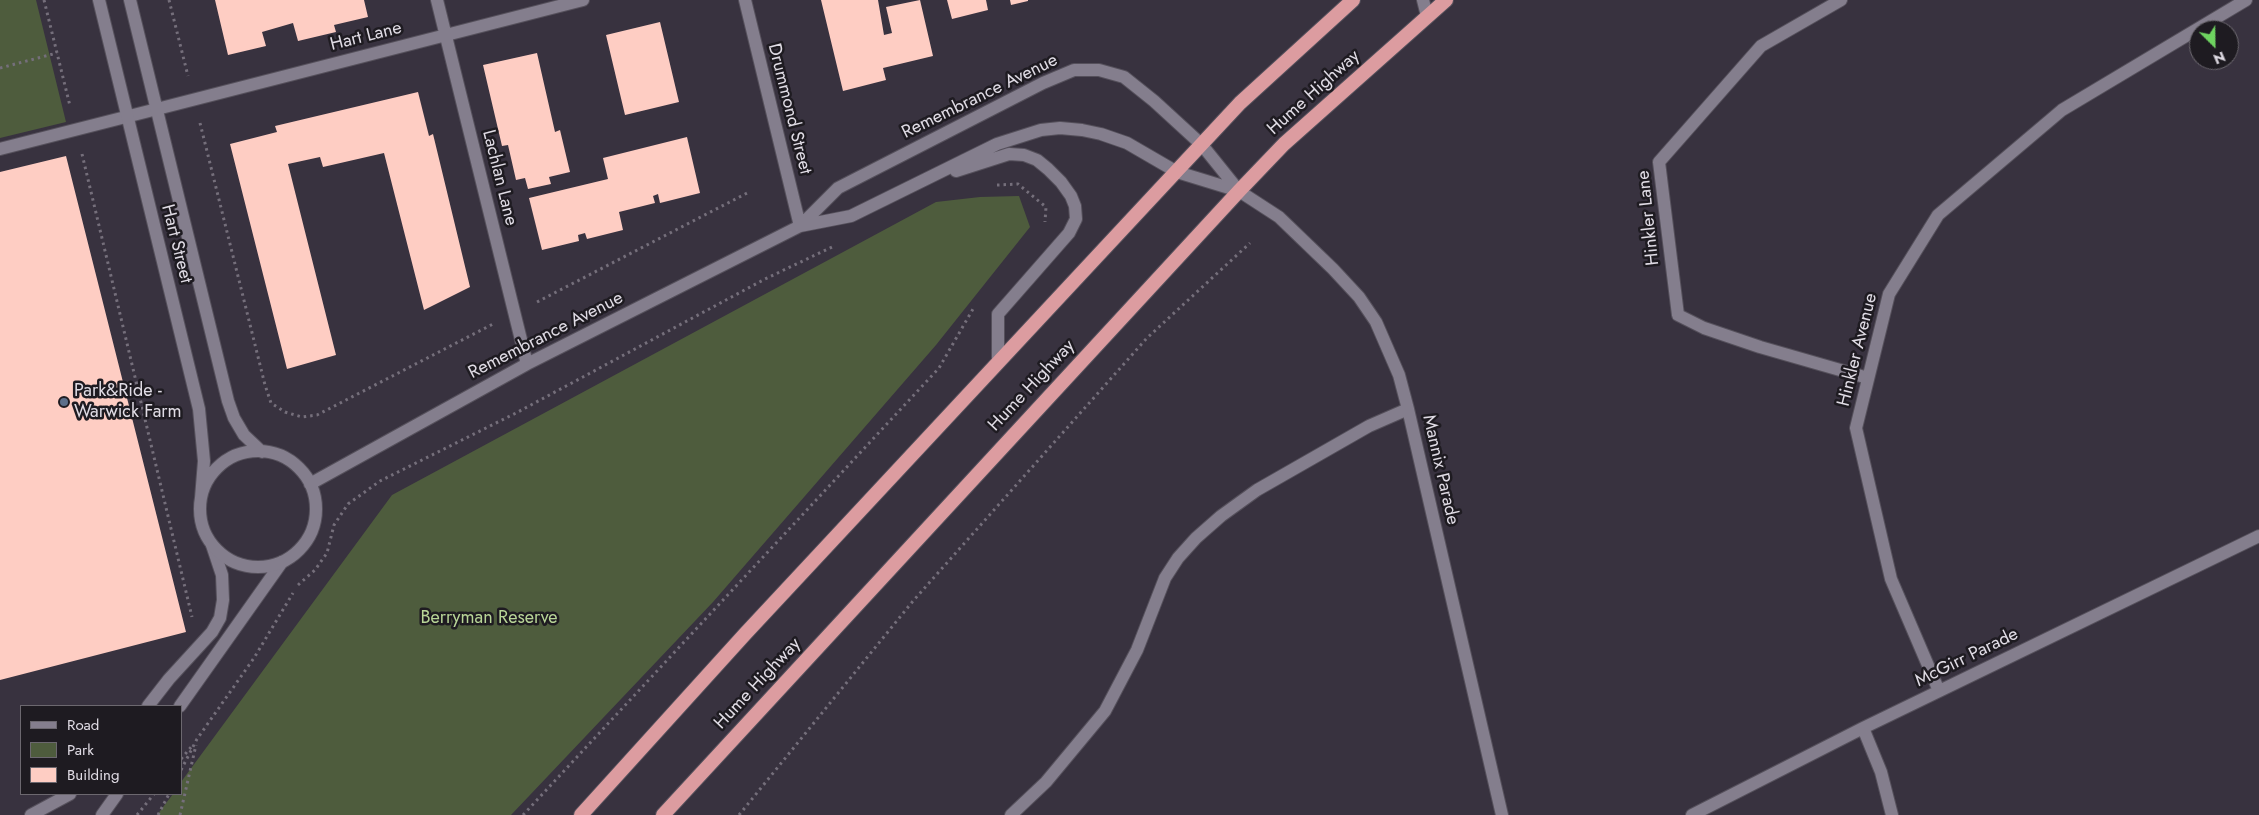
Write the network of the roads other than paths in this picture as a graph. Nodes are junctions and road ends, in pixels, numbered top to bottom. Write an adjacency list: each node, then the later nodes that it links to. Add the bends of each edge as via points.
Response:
1 (99, 0): 14 (street, Hart Street)
2 (130, 0): 13 (street, Hart Street)
3 (437, 0): 12 (street, Lachlan Lane)
4 (583, 0): 12 (street, Hart Lane)
5 (745, 0): 20 (street, Drummond Street)
6 (1353, 0): 15 (highway, via 1240,103)
7 (1423, 0): 11 (street)
8 (1446, 0): 11 (highway, Hume Highway)
9 (1841, 0): 23 (street, Hinkler Lane, via 1761,46 1659,162 1678,314 1704,328 1760,347)
10 (2246, 0): 23 (street, Hinkler Avenue, via 2062,110 1938,215 1889,294)
11 (1427, 16): 19 (highway, Hume Highway, via 1284,144)
12 (446, 35): 13 (street, Hart Lane); 22 (street, Lachlan Lane)
13 (157, 109): 14 (street, Hart Lane); 25 (street, Hart Street, via 228,401 244,435)
14 (128, 116): 16 (street, Hart Lane); 27 (street, Hart Street, via 198,409 204,461)
15 (1202, 145): 17 (highway); 19 (street, Mannix Parade); 20 (street, Remembrance Avenue, via 1124,77 1098,70 1074,70 1042,83 838,188)
16 (0, 149)
17 (1177, 172): 18 (street, Remembrance Avenue, via 1126,144 1082,130 1060,128 1041,130 997,144); 19 (street, Mannix Parade); 21 (highway)
18 (917, 184): 20 (street, Remembrance Avenue, via 851,216); 21 (street, Remembrance Avenue, via 1009,154 1024,155 1048,169 1071,196 1076,219 1070,233 998,314)
19 (1239, 191): 24 (street, Mannix Parade, via 1279,217 1359,297 1389,350); 40 (highway, Hume Highway)
20 (800, 226): 22 (street, Remembrance Avenue)
21 (998, 363): 39 (highway)
22 (527, 364): 26 (street, Remembrance Avenue)
23 (1868, 378): 31 (street, Hinkler Avenue, via 1856,428 1891,578)
24 (1408, 409): 41 (street, via 1369,426 1257,490 1196,538 1165,578 1137,650 1105,710 1046,782); 42 (street, Mannix Parade)
25 (262, 452): 26 (street, via 277,454 290,461); 27 (street, via 238,456 217,469)
26 (310, 484): 30 (street, via 316,502 315,520 309,537 297,552)
27 (201, 498): 29 (street, via 202,523)
28 (2259, 536): 31 (street, McGirr Parade)
29 (212, 545): 30 (street, via 226,558 244,565 263,567); 32 (street, via 222,575 224,600 220,618 212,632)
30 (282, 562): 33 (street)
31 (1939, 691): 34 (street, McGirr Parade)
32 (149, 705)
33 (181, 705)
34 (1863, 728): 43 (street, McGirr Parade); 44 (street, via 1881,772)
35 (68, 795): 37 (street)
36 (116, 795): 38 (street)
37 (31, 815)
38 (102, 815)
39 (581, 815)
40 (663, 815)
41 (1011, 815)
42 (1502, 815)
43 (1692, 815)
44 (1892, 815)

